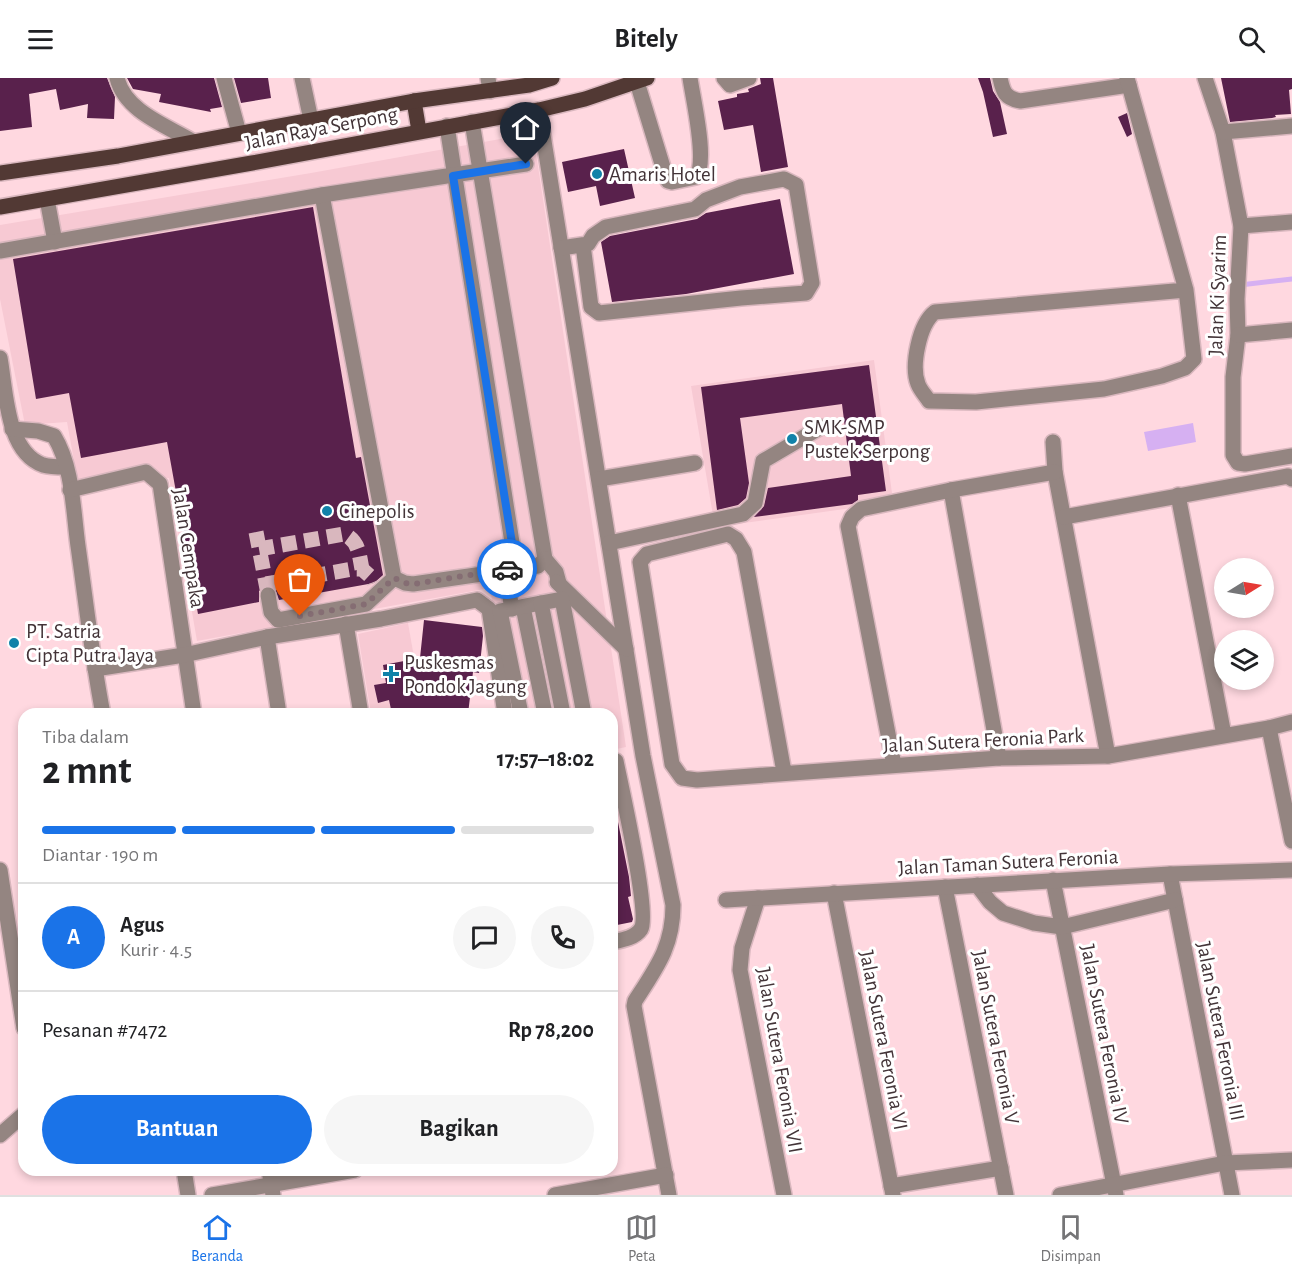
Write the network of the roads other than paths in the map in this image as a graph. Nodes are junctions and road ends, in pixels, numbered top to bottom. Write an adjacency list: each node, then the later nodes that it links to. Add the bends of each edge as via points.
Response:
1 (117, 78): 22 (street, via 129,101 139,110)
2 (224, 78): 21 (street)
3 (302, 78): 15 (street)
4 (552, 78): 12 (main road, Jalan Raya Serpong, via 529,85)
5 (690, 78): 10 (street, via 701,172 696,177 672,182 666,177)
6 (724, 78): 7 (street, via 730,86)
7 (749, 78)
8 (1000, 78): 11 (street, via 1008,98 1020,101)
9 (1204, 78): 20 (street, Jalan Ki Syarim)
10 (642, 80): 14 (main road, Jalan Raya Serpong)
11 (1128, 82): 36 (street)
12 (489, 84): 13 (main road, Jalan Raya Serpong)
13 (414, 101): 15 (main road, Jalan Raya Serpong); 19 (main road)
14 (539, 110): 16 (main road, Jalan Raya Serpong); 34 (street)
15 (311, 120): 21 (main road, Jalan Raya Serpong)
16 (472, 122): 17 (main road, Jalan Raya Serpong); 24 (street)
17 (447, 126): 19 (main road, Jalan Raya Serpong); 26 (street)
18 (1292, 126): 20 (street)
19 (419, 131): 28 (main road, Jalan Raya Serpong)
20 (1223, 132): 31 (street, Jalan Ki Syarim)
21 (239, 133): 22 (main road, Jalan Raya Serpong)
22 (192, 141): 25 (main road, Jalan Raya Serpong)
23 (526, 164): 24 (street)
24 (479, 171): 26 (street); 54 (street)
25 (0, 173)
26 (453, 176): 27 (street); 55 (street)
27 (322, 195): 32 (street); 56 (street)
28 (47, 199): 29 (main road, Jalan Raya Serpong); 32 (street)
29 (0, 207)
30 (1292, 222): 31 (street)
31 (1241, 226): 38 (street, Jalan Ki Syarim)
32 (55, 242): 35 (street)
33 (583, 245): 33 (street, via 606,227 695,209 706,200 740,187 784,179 796,185 812,283 806,293 599,314 591,307); 34 (street)
34 (561, 248): 48 (street)
35 (0, 251)
36 (1186, 290): 36 (street, via 1194,359 1185,368 1104,389 976,402 929,400 918,384 918,346 923,326 935,312)
37 (1292, 330): 38 (street)
38 (1238, 335): 43 (street, Jalan Ki Syarim, via 1233,377 1233,455 1245,464)
39 (0, 358): 41 (street)
40 (821, 427): 53 (street, via 763,462 754,503 743,514)
41 (12, 429): 45 (street, via 21,449 32,460 44,466); 45 (street, via 54,435)
42 (1053, 442): 46 (street)
43 (1292, 456)
44 (695, 463): 48 (street)
45 (66, 467): 49 (street)
46 (1055, 472): 50 (street); 52 (street)
47 (1292, 478): 51 (street)
48 (599, 479): 53 (street)
49 (70, 490): 63 (street, Jalan Cempaka, via 146,472 160,484); 67 (street)
50 (951, 490): 83 (street); 85 (street, via 861,509 849,526)
51 (1179, 495): 52 (street); 80 (street)
52 (1064, 517): 82 (street)
53 (609, 543): 62 (street)
54 (541, 562): 55 (street); 62 (street, via 556,572 559,583)
55 (510, 568): 56 (street, via 414,584); 59 (street)
56 (384, 583): 57 (street, via 366,604 278,620)
57 (268, 595)
58 (541, 603): 59 (street); 64 (street, via 562,599); 65 (street)
59 (518, 608): 66 (street); 68 (street, via 500,611)
60 (346, 624): 61 (street); 72 (street); 73 (street, via 477,600 483,603 489,609)
61 (267, 637): 63 (street); 71 (street)
62 (626, 649): 81 (street)
63 (184, 655): 67 (street); 70 (street, Jalan Cempaka)
64 (573, 658): 65 (street); 77 (street)
65 (553, 662): 66 (street); 76 (street)
66 (535, 665): 68 (street); 75 (street)
67 (94, 669): 69 (street)
68 (512, 670): 74 (street)
69 (102, 708)
70 (193, 708)
71 (278, 708)
72 (360, 708)
73 (503, 708)
74 (519, 708)
75 (544, 708)
76 (562, 708)
77 (583, 708)
78 (1292, 722): 79 (street, Jalan Sutera Feronia Park)
79 (1269, 728): 80 (street, Jalan Sutera Feronia Park); 88 (street)
80 (1224, 735): 82 (street, Jalan Sutera Feronia Park)
81 (644, 756): 84 (street); 109 (street, via 673,905 673,923 663,957 634,1005)
82 (1108, 756): 83 (street, Jalan Sutera Feronia Park)
83 (999, 758): 85 (street, Jalan Sutera Feronia Park)
84 (618, 760)
85 (894, 765): 86 (street, Jalan Sutera Feronia Park)
86 (784, 772): 86 (street, Jalan Sutera Feronia Park, via 744,552 736,539 728,534 647,554 640,562 676,772 682,778 697,780)
87 (618, 781): 102 (street, via 643,921 633,937)
88 (1292, 841)
89 (0, 870): 95 (street)
90 (1292, 870): 91 (street, Jalan Taman Sutera Feronia)
91 (1170, 874): 92 (street, Jalan Taman Sutera Feronia); 99 (street, Jalan Sutera Feronia III)
92 (1053, 880): 93 (street, Jalan Taman Sutera Feronia); 101 (street, Jalan Sutera Feronia IV)
93 (978, 885): 94 (street, Jalan Taman Sutera Feronia); 101 (street, via 1003,913)
94 (945, 887): 96 (street, Jalan Taman Sutera Feronia); 108 (street, Jalan Sutera Feronia V)
95 (1, 888): 100 (street)
96 (834, 893): 97 (street, Jalan Taman Sutera Feronia); 114 (street, Jalan Sutera Feronia VI)
97 (758, 898): 98 (street, Jalan Taman Sutera Feronia); 119 (street, Jalan Sutera Feronia VII, via 742,948 740,970)
98 (726, 900)
99 (1175, 900): 101 (street); 107 (street, Jalan Sutera Feronia III)
100 (3, 912): 103 (street)
101 (1062, 927): 113 (street, Jalan Sutera Feronia IV)
102 (618, 941)
103 (18, 995)
104 (18, 1119): 105 (street)
105 (0, 1135)
106 (1292, 1160): 107 (street)
107 (1225, 1163): 113 (street); 122 (street, Jalan Sutera Feronia III)
108 (1001, 1168): 114 (street); 120 (street, Jalan Sutera Feronia V)
109 (666, 1175): 117 (street); 118 (street)
110 (185, 1176): 115 (street)
111 (325, 1176): 112 (street)
112 (271, 1183): 116 (street)
113 (1115, 1190): 121 (street)
114 (892, 1191)
115 (188, 1195)
116 (212, 1195)
117 (555, 1195)
118 (669, 1195)
119 (784, 1195)
120 (1006, 1195)
121 (1060, 1195)
122 (1232, 1195)

